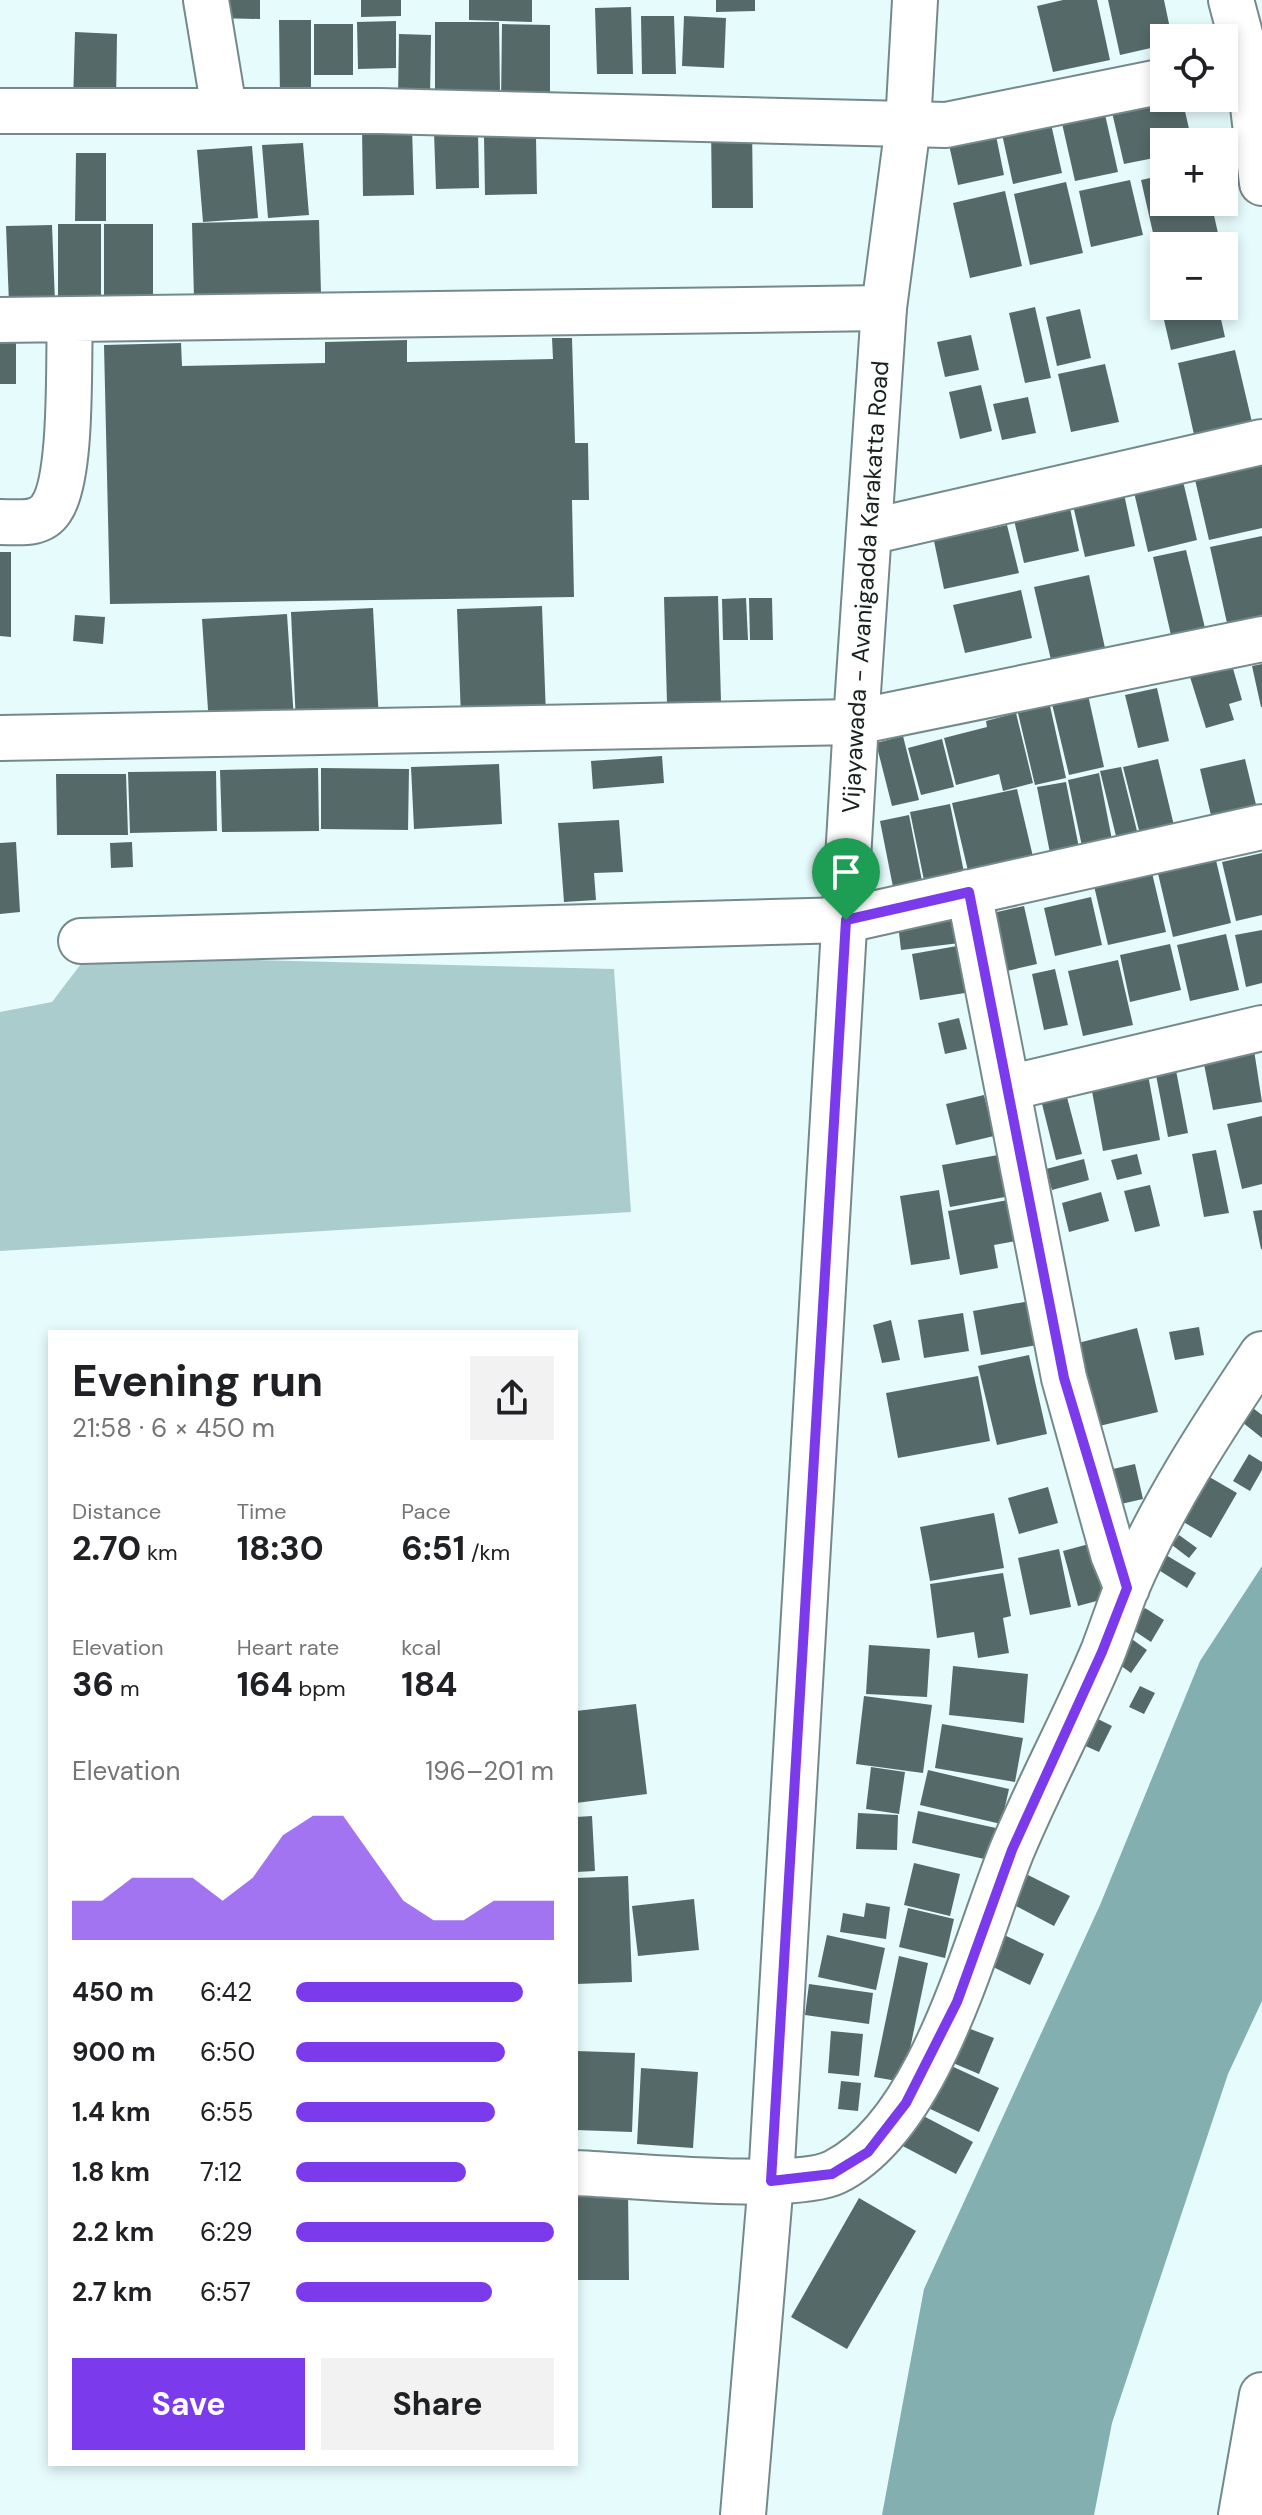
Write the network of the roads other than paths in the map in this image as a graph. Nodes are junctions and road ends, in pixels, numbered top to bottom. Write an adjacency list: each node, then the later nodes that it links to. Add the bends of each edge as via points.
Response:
1 (206, 0): 6 (street)
2 (915, 0): 8 (street, Vijayawada - Avanigadda Karakatta Road)
3 (1231, 0): 4 (street)
4 (1245, 64): 9 (street)
5 (1150, 84): 8 (street, via 946,125)
6 (224, 109): 7 (street); 8 (street)
7 (0, 111)
8 (908, 125): 10 (street, Vijayawada - Avanigadda Karakatta Road)
9 (1262, 183)
10 (884, 308): 12 (street); 15 (street, Vijayawada - Avanigadda Karakatta Road)
11 (0, 320): 12 (street)
12 (70, 320): 14 (street, via 63,482 50,511 34,522)
13 (1262, 442): 15 (street)
14 (0, 522)
15 (869, 532): 17 (street, Vijayawada - Avanigadda Karakatta Road)
16 (1262, 639): 17 (street)
17 (856, 722): 18 (street); 21 (street, Vijayawada - Avanigadda Karakatta Road)
18 (0, 738)
19 (1262, 827): 20 (street)
20 (969, 892): 21 (street); 24 (street)
21 (846, 920): 22 (street); 28 (street, Vijayawada - Avanigadda Karakatta Road)
22 (81, 941)
23 (1262, 1028): 24 (street)
24 (1008, 1088): 26 (street, via 1064,1378)
25 (1262, 1354): 26 (street, via 1189,1463)
26 (1127, 1588): 28 (street, via 1012,1850 957,2002 906,2103 868,2152 832,2174)
27 (578, 2173): 28 (street)
28 (771, 2181): 30 (street, Vijayawada - Avanigadda Karakatta Road)
29 (1262, 2395): 31 (street)
30 (743, 2515)
31 (1241, 2515)

